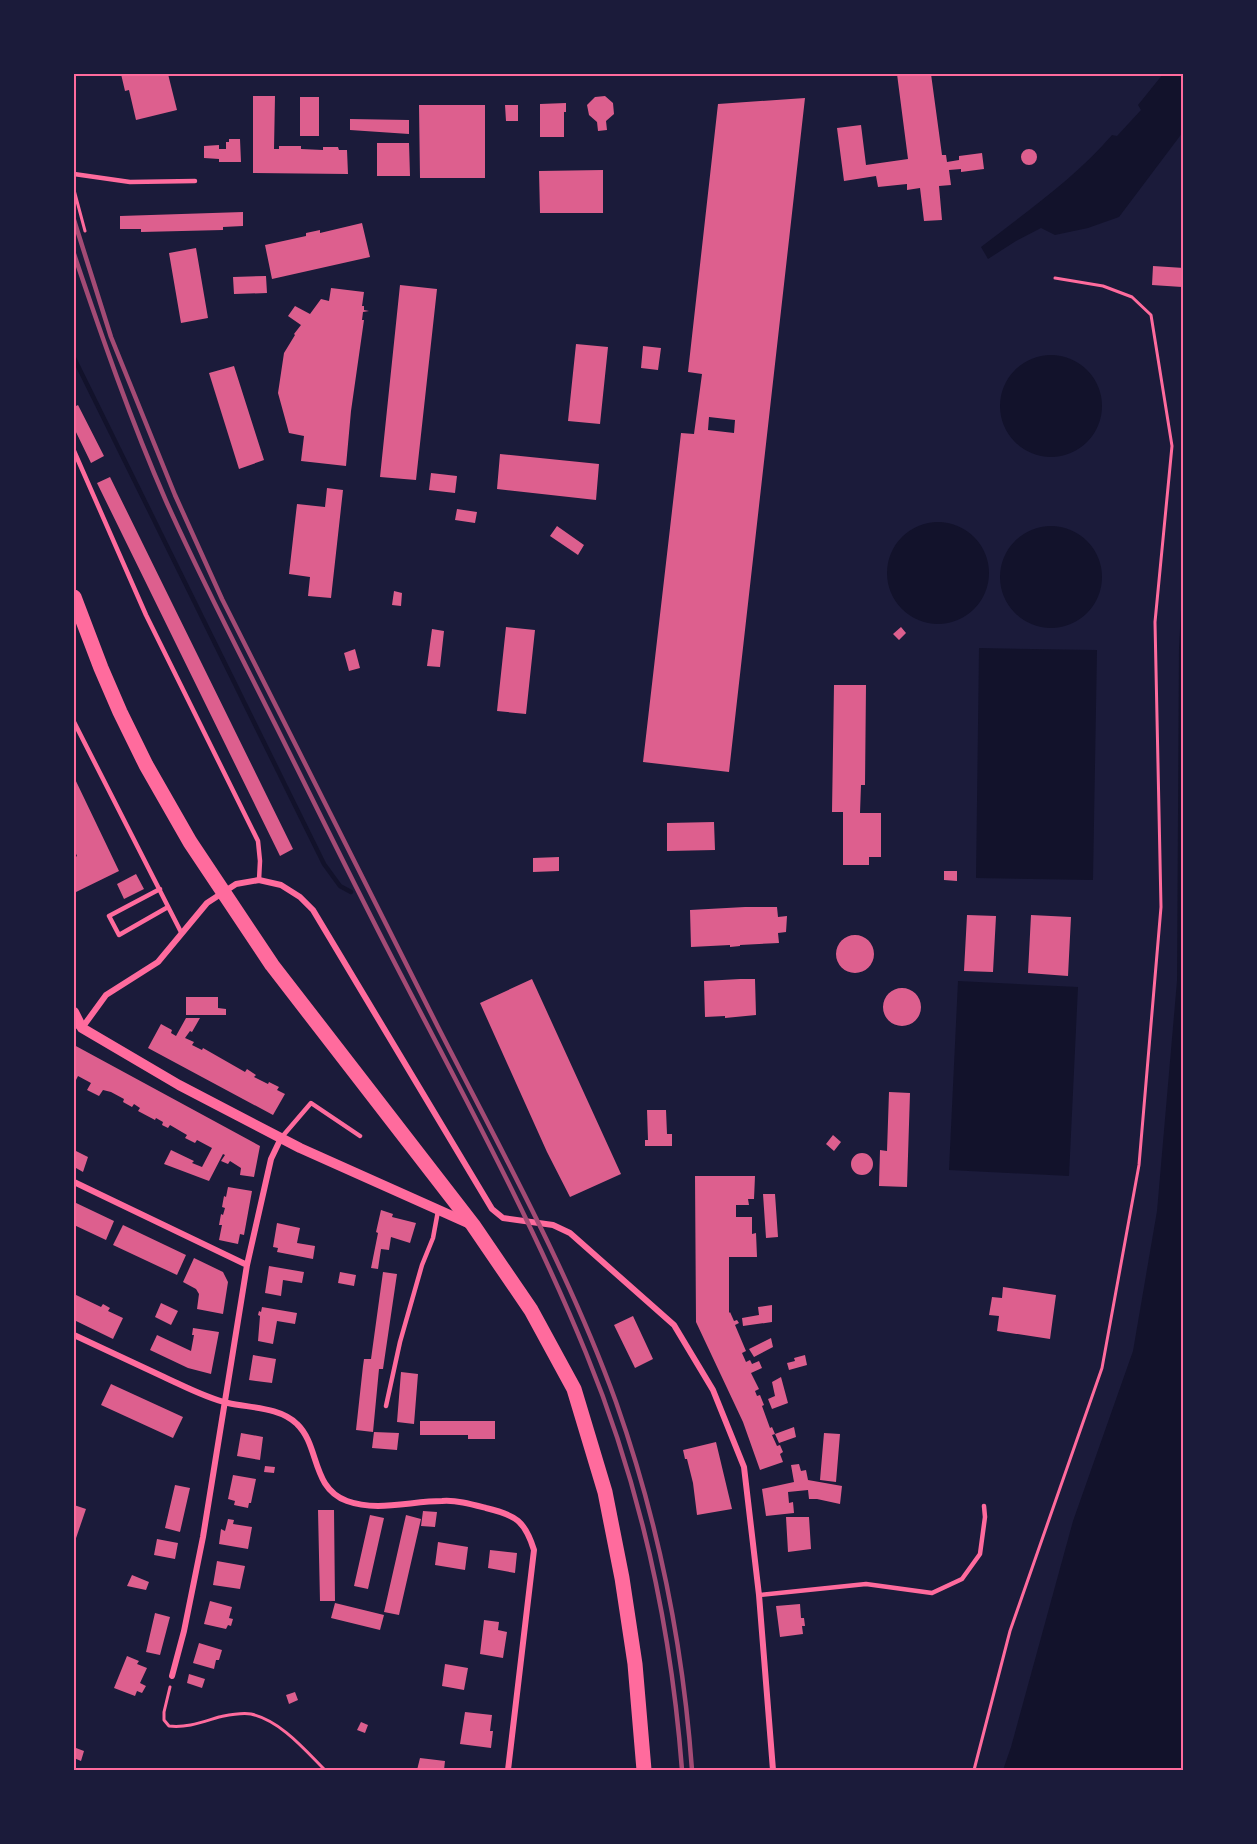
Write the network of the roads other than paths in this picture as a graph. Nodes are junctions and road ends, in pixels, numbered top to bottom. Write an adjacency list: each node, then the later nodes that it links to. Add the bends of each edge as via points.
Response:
1 (74, 174): 2 (lane, via 130,182)
2 (195, 181)
3 (74, 451): 6 (lane, via 146,615 258,841)
4 (74, 597): 16 (main road, via 120,712 190,842 272,965)
5 (74, 722): 7 (lane)
6 (259, 880): 9 (street, via 236,884 207,903); 22 (street, via 281,885 314,910 492,1209 503,1218 553,1225 570,1233 674,1324 713,1389 744,1467)
7 (160, 889): 8 (lane); 8 (lane, via 109,916 119,934)
8 (168, 907): 9 (lane)
9 (181, 932): 11 (street, via 158,962 106,995)
10 (74, 1012): 11 (street)
11 (78, 1026): 13 (street)
12 (360, 1136): 13 (lane, via 311,1103)
13 (281, 1138): 15 (street); 17 (street, via 271,1159)
14 (74, 1182): 17 (street)
15 (439, 1210): 16 (street); 20 (lane, via 434,1238 422,1265 400,1342)
16 (473, 1225): 25 (main road, via 531,1310 574,1389 605,1492 622,1578 635,1664)
17 (247, 1265): 19 (street)
18 (74, 1335): 19 (street)
19 (225, 1402): 23 (street, via 203,1537); 24 (street, via 282,1413 296,1423 307,1436 317,1470 332,1492 346,1501 368,1506 456,1501 520,1521 534,1550)
20 (386, 1406)
21 (984, 1506): 22 (lane, via 980,1554 962,1579 932,1593 866,1584)
22 (759, 1595): 26 (street)
23 (172, 1676)
24 (508, 1770)
25 (644, 1770)
26 (773, 1770)

